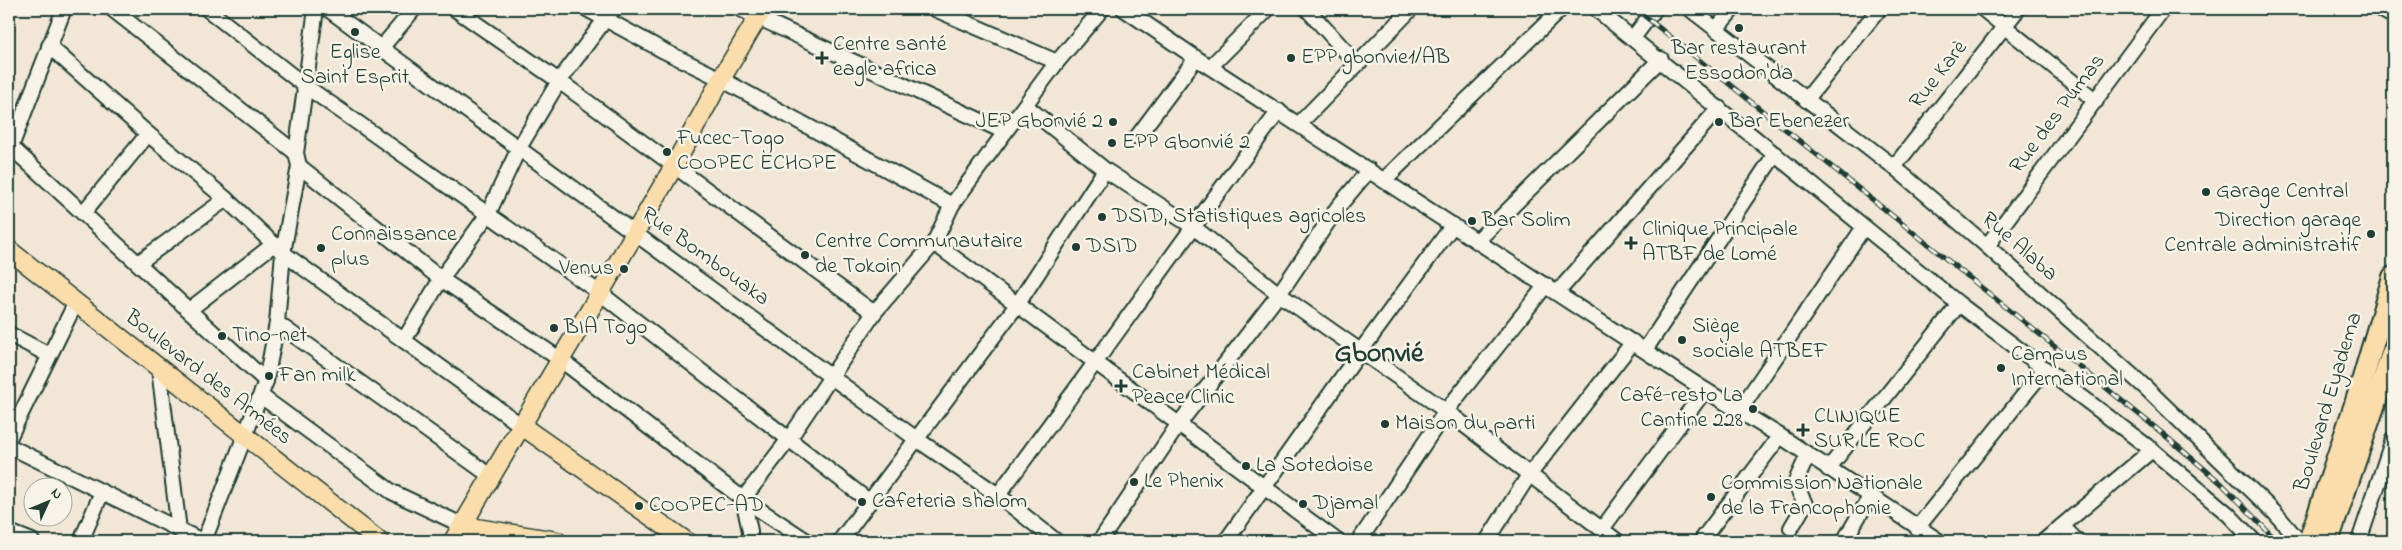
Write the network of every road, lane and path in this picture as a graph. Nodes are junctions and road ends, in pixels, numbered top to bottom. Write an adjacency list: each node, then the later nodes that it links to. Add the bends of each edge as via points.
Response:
1 (64, 9): 32 (street)
2 (207, 9): 41 (street)
3 (316, 9): 41 (street)
4 (328, 9): 33 (street, Rue Bombouaka)
5 (414, 9): 33 (street)
6 (455, 9): 40 (street)
7 (587, 9): 27 (street)
8 (740, 9): 26 (street)
9 (935, 9): 36 (street)
10 (1102, 9): 36 (street)
11 (1268, 9): 38 (street)
12 (1307, 9): 37 (street)
13 (1411, 9): 37 (street)
14 (1561, 9): 59 (street)
15 (1596, 9): 31 (street)
16 (1655, 9): 31 (street)
17 (1690, 9): 30 (street, Rue Alaba)
18 (1732, 9): 30 (street)
19 (1879, 9): 42 (street)
20 (1983, 9): 29 (street)
21 (2018, 9): 29 (street, Rue Karè)
22 (2163, 9): 43 (street, Rue des Pumas)
23 (2380, 9): 28 (street)
24 (1127, 10): 34 (street)
25 (120, 11): 54 (street)
26 (760, 13): 39 (main road); 48 (street)
27 (610, 14): 39 (street); 40 (street)
28 (2393, 16)
29 (2005, 26): 43 (street); 56 (street, Rue Karè)
30 (1716, 29): 42 (street, Rue Alaba)
31 (1634, 38): 35 (street)
32 (49, 46): 49 (street); 52 (street)
33 (382, 47): 51 (street, Rue Bombouaka)
34 (1196, 58): 38 (street); 50 (street)
35 (1661, 59): 45 (street); 68 (street)
36 (1057, 62): 44 (street)
37 (1357, 64): 47 (street)
38 (1210, 66): 46 (street)
39 (721, 79): 55 (main road); 61 (street)
40 (559, 82): 51 (street); 55 (street)
41 (304, 85): 54 (street); 63 (street)
42 (1806, 100): 56 (street, Rue Alaba)
43 (2096, 101): 70 (street, Rue des Pumas)
44 (1026, 106): 48 (street); 57 (street)
45 (1720, 108): 53 (street); 76 (street)
46 (1279, 111): 47 (street); 65 (street)
47 (1299, 124): 58 (street)
48 (1005, 132): 61 (street)
49 (148, 134): 60 (street); 62 (street)
50 (1137, 137)
51 (519, 148): 63 (street); 67 (street, Rue Bombouaka)
52 (10, 149): 62 (street)
53 (1776, 154): 66 (street); 89 (street)
54 (297, 160): 71 (street); 75 (street)
55 (674, 166): 67 (main road); 84 (street)
56 (1894, 167): 70 (street, Rue Alaba)
57 (1105, 170): 65 (street); 81 (street)
58 (1369, 170): 59 (street); 78 (street, via 1338,207)
59 (1384, 180): 64 (street)
60 (226, 199): 71 (street); 73 (street)
61 (952, 205): 69 (street)
62 (83, 213): 73 (street)
63 (488, 214): 75 (street); 77 (street)
64 (1453, 225): 68 (street); 90 (street)
65 (1192, 226): 78 (street); 94 (street)
66 (1864, 227): 80 (street); 102 (street)
67 (634, 232): 77 (main road); 97 (street, Rue Bombouaka)
68 (1478, 241): 76 (street)
69 (934, 243): 81 (street); 84 (street)
70 (1987, 246): 154 (street, Rue Alaba, via 2146,388 2275,513)
71 (278, 248): 83 (street); 85 (street); 88 (street)
72 (9, 250): 79 (main road, Boulevard des Armées)
73 (138, 263): 83 (street)
74 (2393, 277): 82 (highway, Boulevard Eyadema)
75 (441, 279): 88 (street); 93 (street)
76 (1552, 289): 89 (street); 101 (street)
77 (600, 294): 93 (main road); 109 (street)
78 (1279, 294): 90 (street); 103 (street)
79 (76, 302): 92 (street); 95 (main road, Boulevard des Armées)
80 (1959, 304): 96 (street); 114 (street)
81 (1017, 305): 94 (street); 108 (street)
82 (2389, 306): 86 (highway, Boulevard Eyadema)
83 (189, 310): 98 (street)
84 (874, 313): 97 (street)
85 (278, 323): 98 (street); 116 (street)
86 (2386, 329): 155 (highway, Boulevard Eyadema, via 2357,398)
87 (9, 334): 92 (street)
88 (404, 340): 104 (street)
89 (1639, 346): 99 (street); 115 (street)
90 (1360, 352): 101 (street); 117 (street)
91 (2393, 352): 156 (highway)
92 (49, 355): 107 (street)
93 (561, 360): 104 (main road); 121 (street)
94 (1096, 364): 103 (street); 119 (street)
95 (159, 369): 105 (main road, Boulevard des Armées); 128 (street)
96 (2045, 369): 112 (street); 126 (street)
97 (830, 375): 108 (street, Rue Bombouaka); 109 (street)
98 (266, 381): 100 (street)
99 (1705, 390): 102 (street); 127 (street)
100 (261, 396): 105 (street); 123 (street, via 392,492)
101 (1446, 411): 115 (street); 145 (street)
102 (1739, 411): 106 (street)
103 (1178, 425): 117 (street); 142 (street)
104 (522, 426): 116 (main road); 130 (main road)
105 (246, 436): 133 (street); 134 (main road, Boulevard des Armées)
106 (1780, 436): 113 (street); 148 (street)
107 (9, 438)
108 (915, 438): 119 (street, Rue Bombouaka); 122 (street)
109 (789, 439): 121 (street); 122 (street)
110 (2393, 439): 157 (street)
111 (9, 446): 118 (street)
112 (2152, 450): 124 (street); 153 (street, via 2228,514)
113 (1808, 456): 114 (street); 125 (street, via 1795,483 1805,504)
114 (1828, 469): 120 (street)
115 (1529, 475): 127 (street); 146 (street)
116 (492, 477): 123 (main road)
117 (1264, 488): 143 (street); 144 (street)
118 (102, 492): 128 (street); 132 (street)
119 (998, 495): 141 (street, Rue Bombouaka)
120 (1870, 497): 126 (street); 149 (street)
121 (743, 499): 138 (street); 139 (street)
122 (870, 502): 140 (street)
123 (464, 526): 135 (main road); 136 (main road)
124 (2062, 526): 151 (street); 152 (street)
125 (1791, 528)
126 (1917, 528): 150 (street)
127 (1602, 529): 147 (street)
128 (179, 530): 133 (street)
129 (9, 532): 131 (street)
130 (669, 536): 137 (main road)
131 (32, 541)
132 (81, 541)
133 (203, 541)
134 (379, 541)
135 (454, 541)
136 (557, 541)
137 (686, 541)
138 (750, 541)
139 (807, 541)
140 (840, 541)
141 (1056, 541)
142 (1100, 541)
143 (1226, 541)
144 (1337, 541)
145 (1359, 541)
146 (1486, 541)
147 (1618, 541)
148 (1702, 541)
149 (1844, 541)
150 (1939, 541)
151 (2044, 541)
152 (2077, 541)
153 (2254, 541)
154 (2299, 541)
155 (2309, 541)
156 (2328, 541)
157 (2359, 541)

